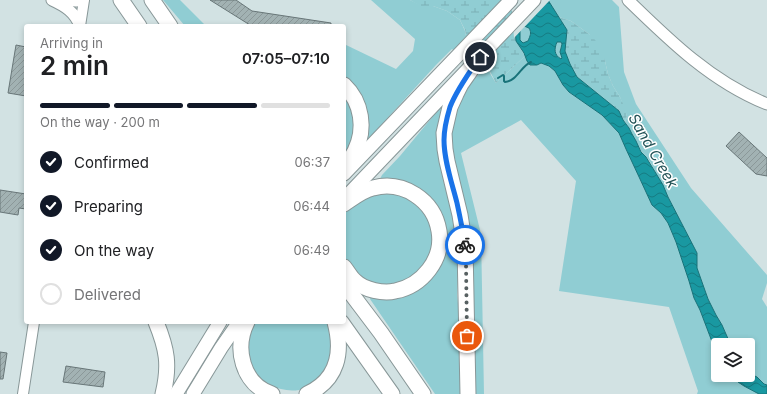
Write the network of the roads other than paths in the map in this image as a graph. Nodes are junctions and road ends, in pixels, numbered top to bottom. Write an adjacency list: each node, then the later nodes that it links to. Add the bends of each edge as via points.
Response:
1 (52, 0): 9 (main road, via 71,11)
2 (68, 0): 3 (main road)
3 (83, 0): 10 (street)
4 (121, 0): 11 (highway)
5 (152, 0): 12 (highway)
6 (511, 0): 18 (highway)
7 (534, 0): 13 (highway)
8 (628, 0): 16 (main road, via 672,42 717,78)
9 (79, 24)
10 (80, 24)
11 (137, 24)
12 (169, 24)
13 (480, 57): 14 (highway)
14 (464, 76): 19 (highway); 38 (highway, via 450,107 444,141 465,247)
15 (346, 87): 17 (highway, via 358,105 361,128 355,150)
16 (767, 104)
17 (346, 163)
18 (346, 172)
19 (346, 197)
20 (346, 203): 21 (highway, via 374,187 404,188 416,194 429,207 440,236 437,253 428,272 414,285 402,290 372,290 355,282)
21 (346, 270)
22 (346, 287): 37 (highway)
23 (34, 324): 30 (street)
24 (157, 324): 31 (highway, via 164,342 167,360)
25 (219, 324): 32 (highway)
26 (238, 324): 33 (highway)
27 (246, 324): 34 (highway, via 241,344 244,367 254,382)
28 (336, 324): 35 (highway, via 338,358 334,368 322,385)
29 (343, 324): 36 (highway)
30 (23, 394)
31 (163, 394)
32 (176, 394)
33 (193, 394)
34 (272, 394)
35 (307, 394)
36 (392, 394)
37 (423, 394)
38 (468, 394)

